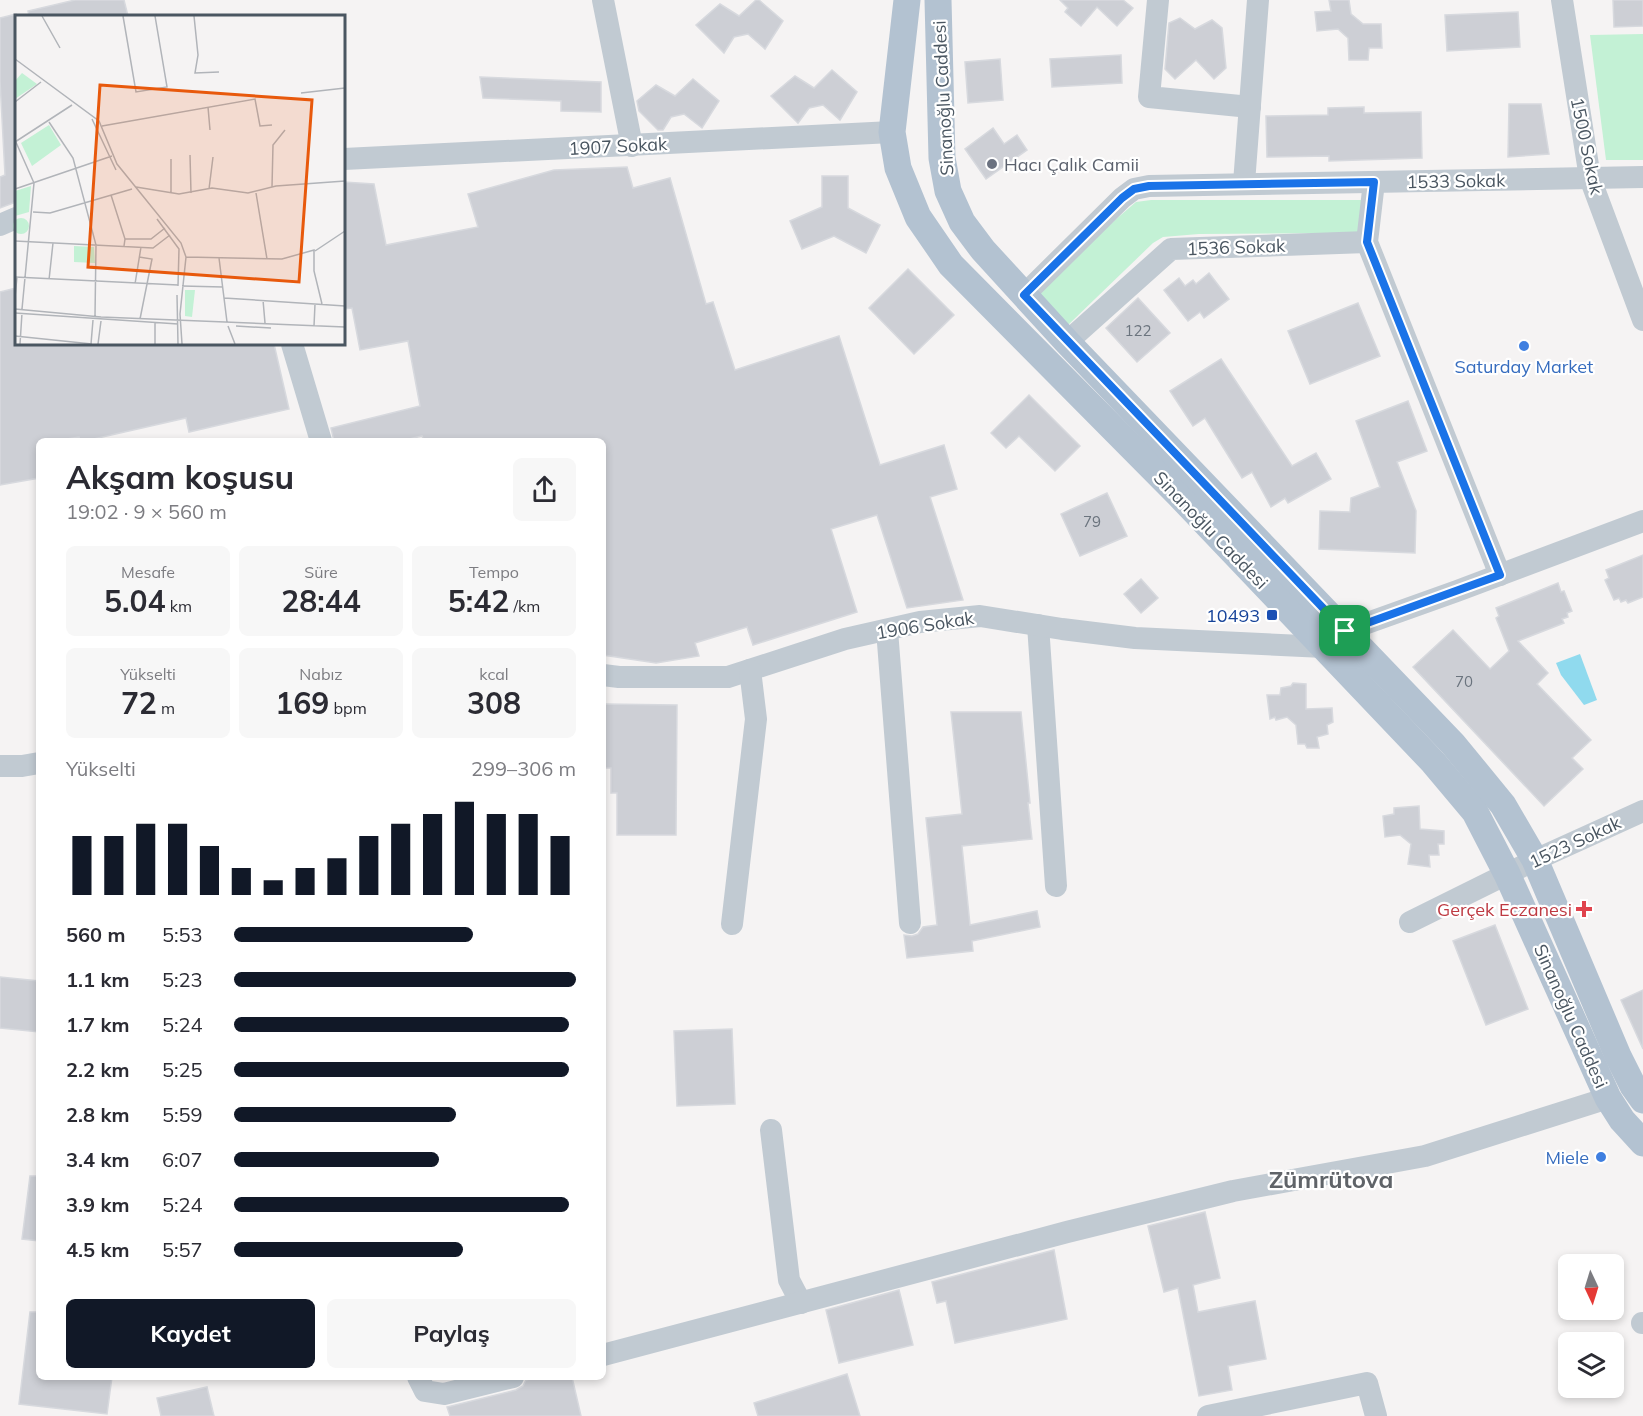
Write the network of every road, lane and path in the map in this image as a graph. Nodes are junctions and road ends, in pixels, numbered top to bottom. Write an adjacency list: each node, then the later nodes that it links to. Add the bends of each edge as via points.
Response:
1 (603, 0): 9 (street)
2 (907, 0): 8 (main road, Si̇nanoğlu Caddesi)
3 (938, 0): 18 (main road, Si̇nanoğlu Caddesi, via 942,158 948,191 962,222)
4 (1158, 0): 7 (street, via 1149,97)
5 (1258, 0): 7 (street)
6 (1562, 0): 12 (street, 1500 Sokak)
7 (1250, 107): 14 (street)
8 (892, 132): 9 (street, 1907 Sokak); 28 (main road, Si̇nanoğlu Caddesi, via 898,168 918,217 951,265)
9 (632, 146): 10 (street, 1907 Sokak)
10 (345, 159)
11 (1643, 177): 12 (street, 1533 Sokak)
12 (1590, 178): 13 (street, 1533 Sokak); 19 (street, 1500 Sokak)
13 (1374, 182): 14 (street, 1533 Sokak); 17 (street)
14 (1244, 183): 18 (street, 1533 Sokak, via 1134,189)
15 (15, 218): 16 (street)
16 (0, 225)
17 (1367, 242): 20 (street, 1536 Sokak, via 1171,249); 24 (street)
18 (1024, 295): 20 (main road, Si̇nanoğlu Caddesi)
19 (1643, 320)
20 (1067, 342): 27 (main road, Si̇nanoğlu Caddesi)
21 (292, 345): 22 (street)
22 (320, 438)
23 (1643, 521): 24 (street)
24 (1500, 575): 27 (street)
25 (1038, 625): 26 (street, 1906 Sokak, via 980,616); 28 (street, 1906 Sokak, via 1135,638); 36 (street)
26 (886, 630): 29 (street, 1906 Sokak); 38 (street)
27 (1345, 631): 34 (main road, Si̇nanoğlu Caddesi, via 1453,744 1503,805)
28 (1324, 647): 35 (main road, Si̇nanoğlu Caddesi, via 1475,812)
29 (750, 670): 30 (street, 1906 Sokak, via 728,677); 39 (street, via 756,719)
30 (606, 675)
31 (36, 764): 32 (street)
32 (0, 766)
33 (1643, 811): 34 (street, 1523 Sokak)
34 (1535, 860): 35 (street, 1523 Sokak); 41 (main road, Si̇nanoğlu Caddesi, via 1618,1056)
35 (1507, 874): 37 (street, 1523 Sokak); 40 (main road, Si̇nanoğlu Caddesi)
36 (1056, 886)
37 (1410, 922)
38 (910, 923)
39 (732, 924)
40 (1608, 1098): 43 (main road, Si̇nanoğlu Caddesi); 44 (street, via 1425,1156 1233,1191)
41 (1643, 1100)
42 (771, 1130): 44 (street, via 789,1280)
43 (1643, 1143)
44 (801, 1303): 45 (street)
45 (606, 1354)
46 (420, 1380): 47 (street, via 425,1391 444,1394)
47 (501, 1380)
48 (1208, 1416): 49 (street, via 1367,1383)
49 (1376, 1416)

